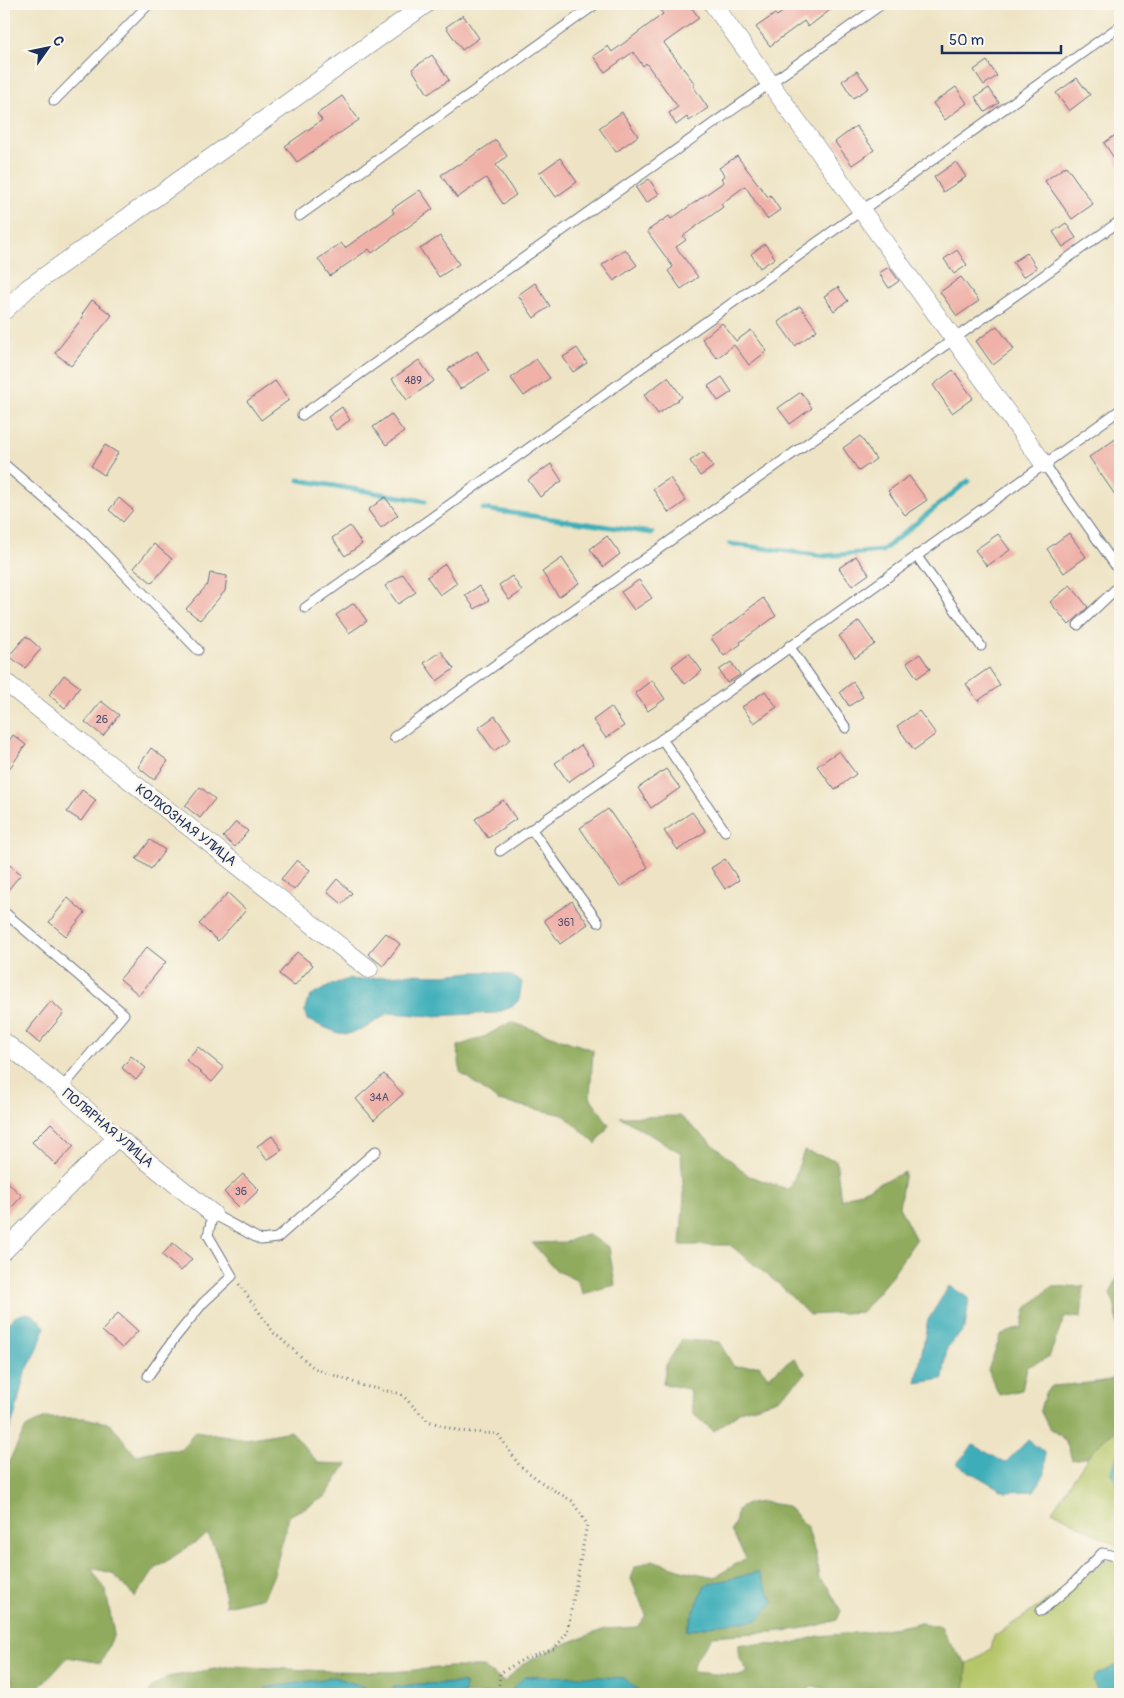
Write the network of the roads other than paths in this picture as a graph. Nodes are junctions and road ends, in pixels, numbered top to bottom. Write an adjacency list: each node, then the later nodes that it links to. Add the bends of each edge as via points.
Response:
1 (149, 4): 8 (lane)
2 (426, 4): 12 (street, via 28,288)
3 (596, 4): 10 (lane)
4 (713, 4): 7 (street)
5 (882, 4): 7 (lane)
6 (1120, 26): 9 (lane)
7 (770, 83): 9 (street); 15 (lane)
8 (54, 101)
9 (862, 211): 13 (street); 21 (lane)
10 (299, 216)
11 (1120, 220): 13 (lane)
12 (4, 311)
13 (954, 339): 17 (street); 28 (lane)
14 (1120, 410): 17 (lane)
15 (302, 415)
16 (4, 464): 25 (lane, via 85,532)
17 (1044, 464): 18 (lane); 19 (lane)
18 (916, 555): 23 (lane); 24 (lane)
19 (1120, 572)
20 (1120, 585): 22 (lane)
21 (305, 608)
22 (1078, 625)
23 (789, 646): 27 (lane); 29 (lane)
24 (981, 646)
25 (198, 650)
26 (4, 681): 35 (street, КОЛХОЗНАЯ УЛИЦА)
27 (846, 728)
28 (394, 737)
29 (662, 739): 30 (lane); 31 (lane)
30 (532, 830): 32 (lane); 34 (lane)
31 (725, 831)
32 (500, 852)
33 (4, 912): 37 (lane, via 124,1014)
34 (598, 922)
35 (369, 969)
36 (4, 1042): 37 (street, ПОЛЯРНАЯ УЛИЦА)
37 (62, 1088): 38 (street, ПОЛЯРНАЯ УЛИЦА)
38 (117, 1137): 40 (street, ПОЛЯРНАЯ УЛИЦА); 41 (street)
39 (376, 1151): 40 (lane, via 277,1238 261,1240)
40 (213, 1214): 42 (lane, via 208,1235 232,1276 203,1303)
41 (4, 1251)
42 (148, 1376)
43 (1120, 1557): 44 (lane, via 1102,1553 1072,1585)
44 (1041, 1611)

